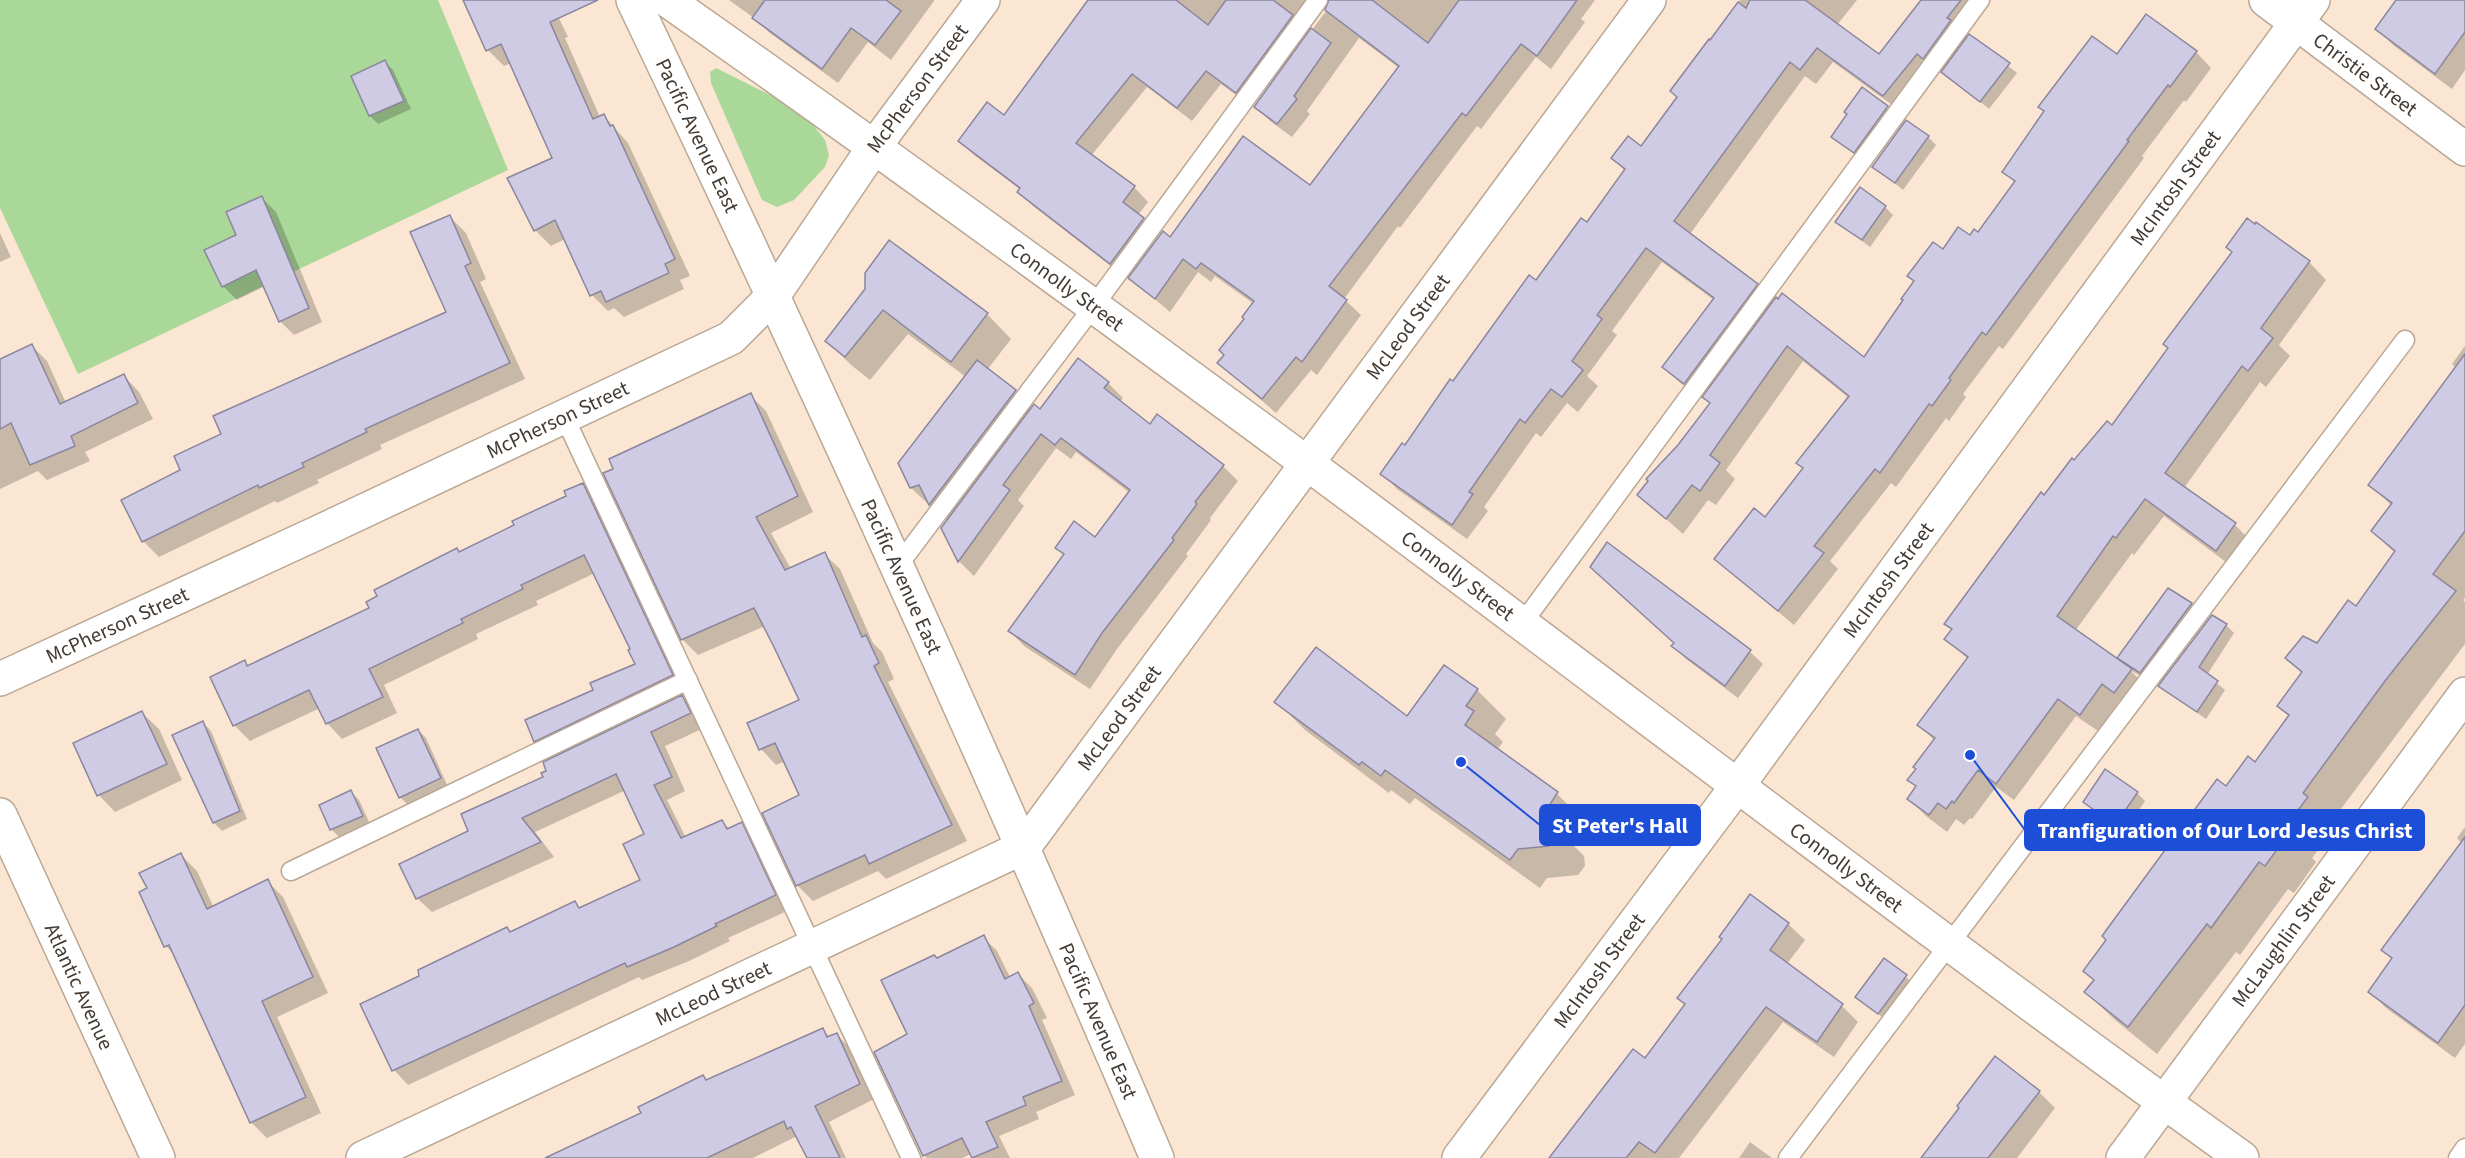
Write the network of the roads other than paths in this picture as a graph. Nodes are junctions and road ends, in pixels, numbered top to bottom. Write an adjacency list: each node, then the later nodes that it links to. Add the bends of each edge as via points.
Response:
1 (633, 0): 11 (street, Pacific Avenue East)
2 (668, 0): 9 (street, Connolly Street)
3 (983, 0): 9 (street, McPherson Street)
4 (1318, 0): 12 (lane)
5 (1649, 0): 15 (street, McLeod Street)
6 (1980, 0): 17 (lane)
7 (2266, 0): 8 (street, Christie Street)
8 (2305, 11): 10 (street, Christie Street); 21 (street, McIntosh Street)
9 (874, 147): 11 (street, McPherson Street); 12 (street, Connolly Street)
10 (2465, 149)
11 (773, 296): 14 (street, McPherson Street, via 731,338); 16 (street, Pacific Avenue East)
12 (1093, 307): 15 (street, Connolly Street); 16 (lane)
13 (2404, 340): 25 (lane)
14 (564, 416): 18 (street, McPherson Street); 19 (lane)
15 (1307, 464): 17 (street, Connolly Street); 23 (street, McLeod Street)
16 (897, 567): 23 (street, Pacific Avenue East)
17 (1522, 624): 21 (street, Connolly Street)
18 (0, 679)
19 (688, 680): 24 (lane); 26 (lane)
20 (2465, 694): 27 (street, McLaughlin Street)
21 (1738, 785): 25 (street, Connolly Street); 33 (street, McIntosh Street)
22 (0, 815): 29 (street, Atlantic Avenue)
23 (1024, 847): 26 (street, McLeod Street); 32 (street, Pacific Avenue East)
24 (291, 871)
25 (1950, 943): 27 (street, Connolly Street); 34 (lane)
26 (813, 947): 30 (street, McLeod Street); 31 (lane)
27 (2164, 1102): 35 (street, McLaughlin Street); 36 (street, Connolly Street)
28 (2465, 1148): 37 (lane)
29 (158, 1158)
30 (363, 1158)
31 (911, 1158)
32 (1156, 1158)
33 (1459, 1158)
34 (1788, 1158)
35 (2123, 1158)
36 (2242, 1158)
37 (2458, 1158)

